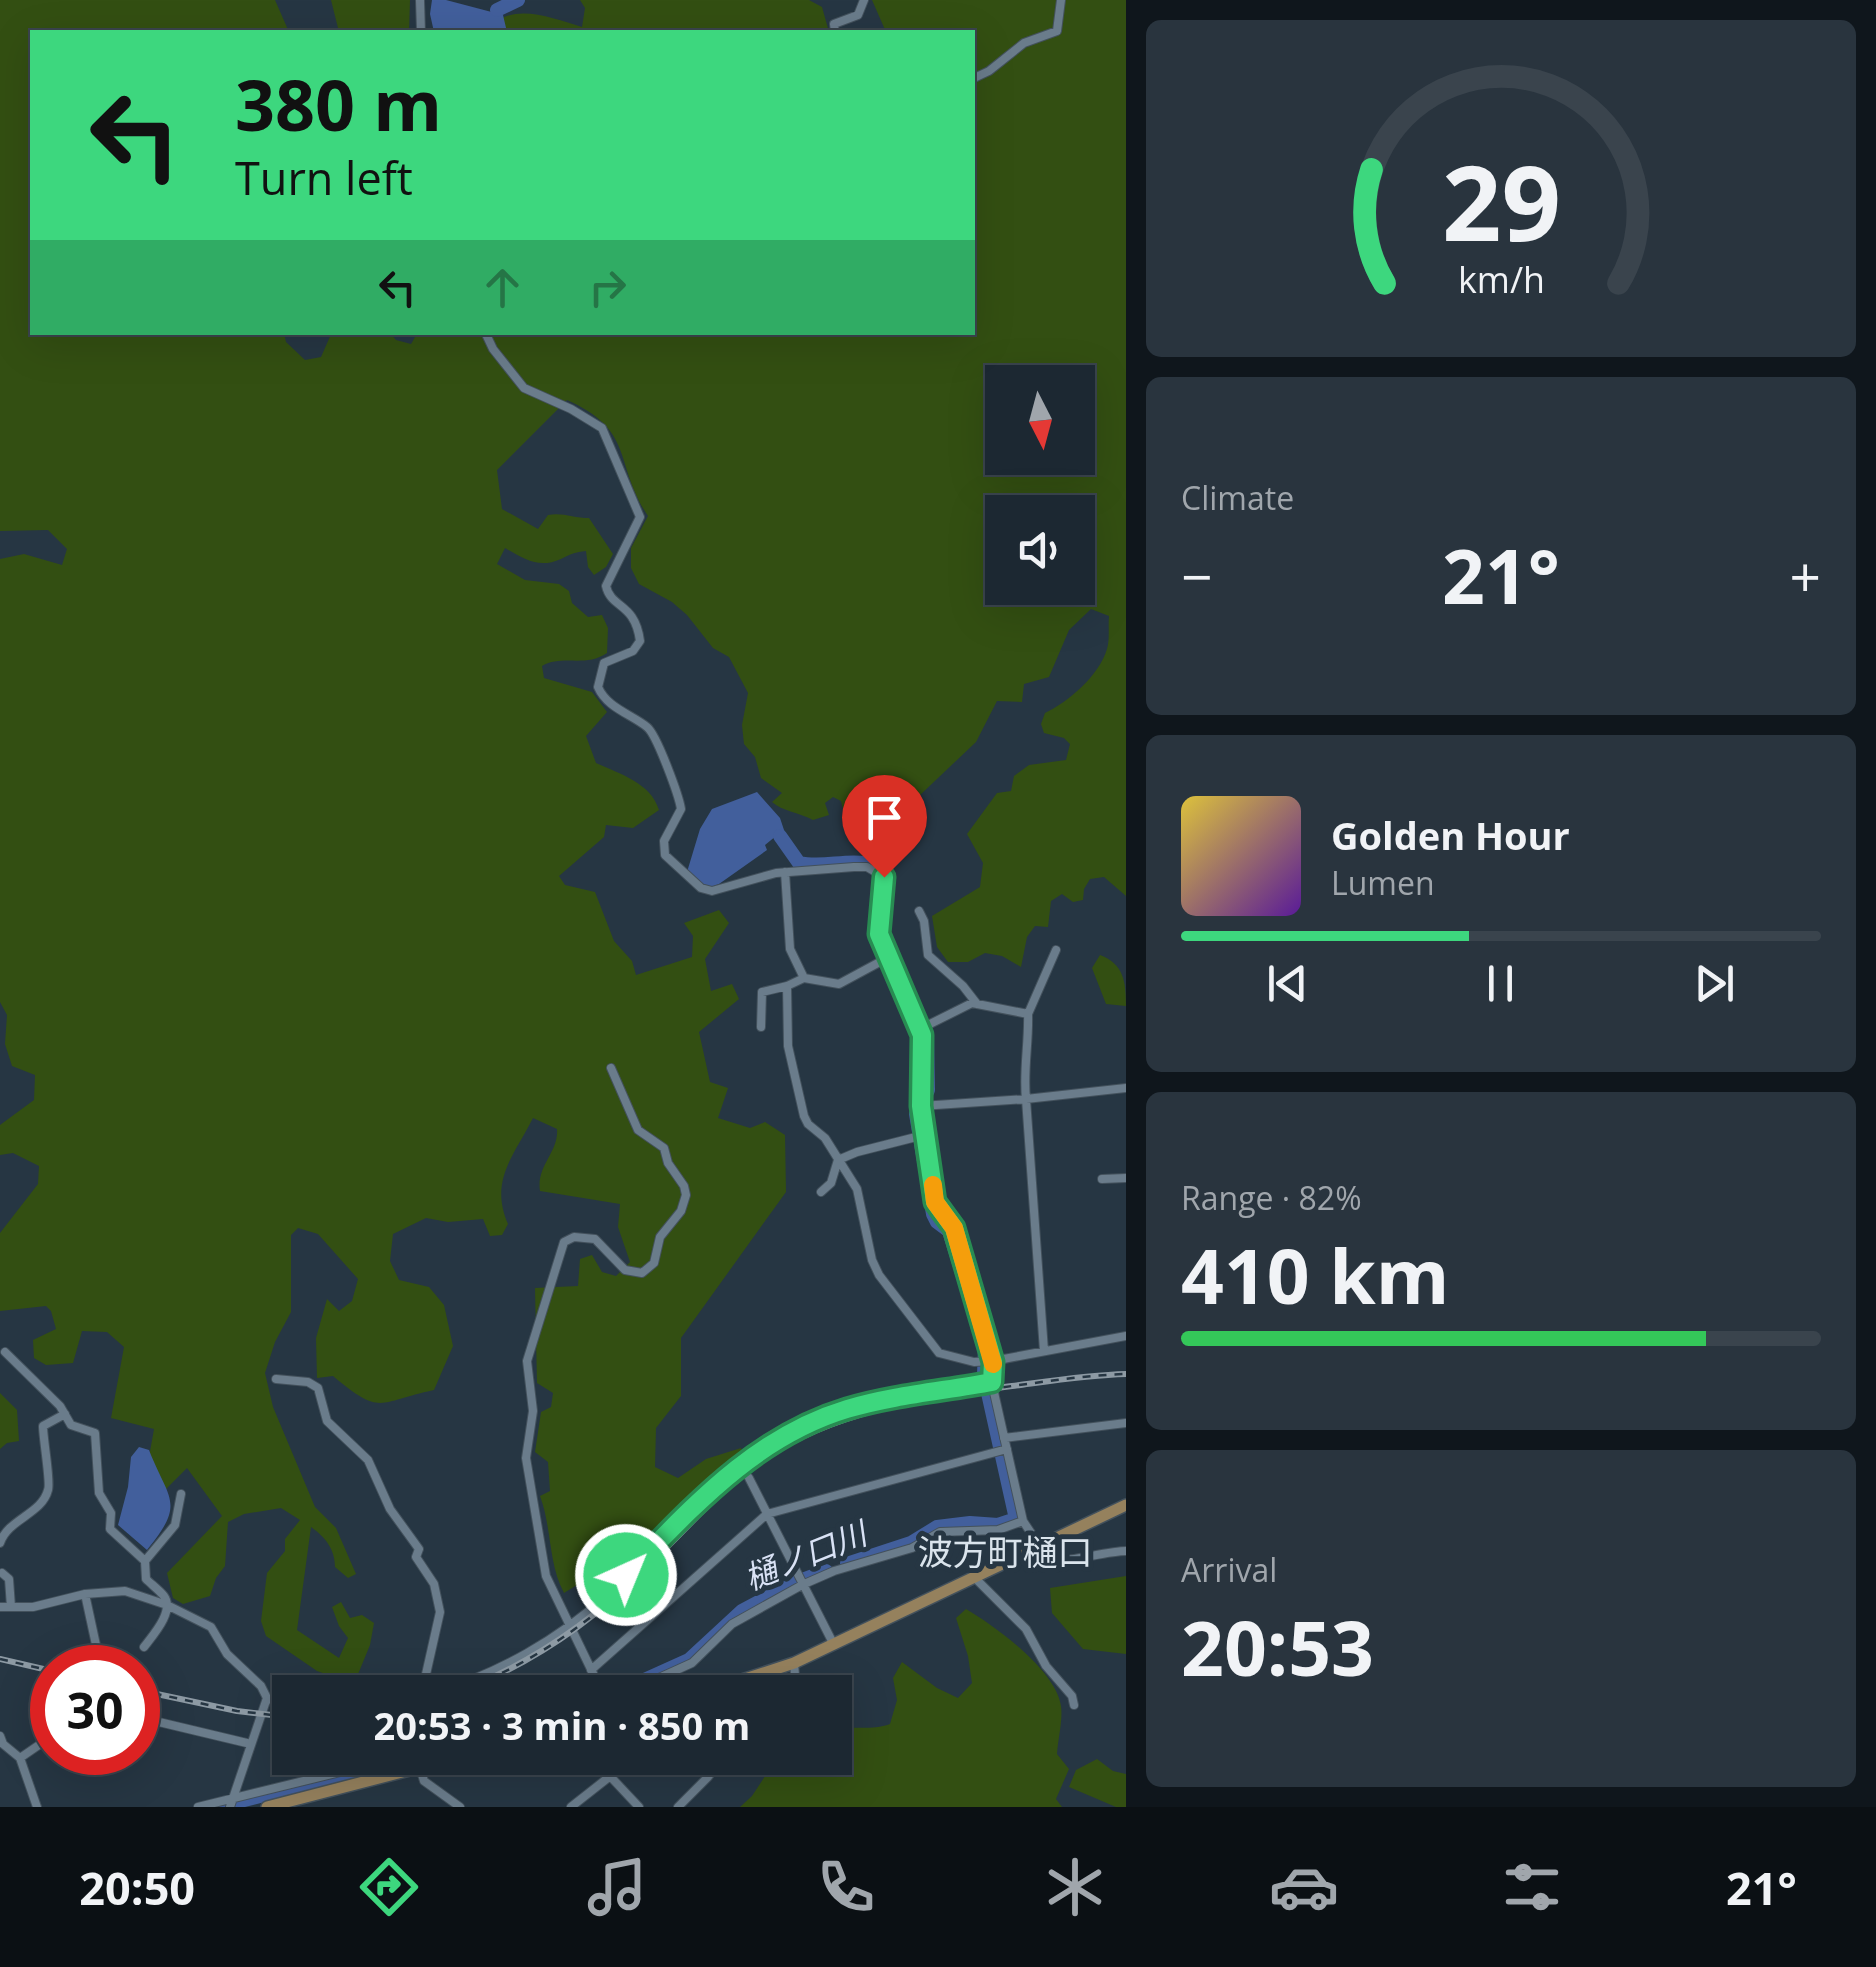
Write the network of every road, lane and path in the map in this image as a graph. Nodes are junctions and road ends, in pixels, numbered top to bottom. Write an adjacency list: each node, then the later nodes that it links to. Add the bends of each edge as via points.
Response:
1 (420, 0): 4 (street)
2 (864, 0): 5 (street, via 858,15 834,24)
3 (1061, 0): 6 (street, via 1057,32 1024,44)
4 (421, 30)
5 (834, 30)
6 (975, 78)
7 (486, 335): 8 (street, via 524,388 602,428 640,517 606,586 633,614 640,642 604,663 598,687 655,738 681,810 664,841 665,855 690,880 712,890)
8 (785, 872): 11 (street, via 867,867 884,877 879,934); 12 (street, via 790,948)
9 (919, 911): 14 (street, via 928,955)
10 (1056, 950): 15 (street)
11 (889, 957): 12 (street, via 840,984); 17 (street)
12 (804, 978): 13 (street)
13 (787, 986): 16 (street, via 762,992); 23 (street, via 788,1046 804,1116)
14 (977, 1004): 15 (street); 17 (street)
15 (1028, 1014): 20 (street)
16 (761, 1027)
17 (920, 1030): 21 (street)
18 (612, 1068): 54 (street, via 638,1130 664,1148 686,1195 660,1237 654,1263 642,1273 625,1270 595,1238 564,1242 527,1361 533,1397 528,1478 546,1576)
19 (1126, 1088): 20 (street)
20 (1026, 1099): 21 (street); 28 (street)
21 (921, 1106): 22 (street)
22 (924, 1135): 23 (street); 30 (street, via 935,1202 954,1228)
23 (838, 1160): 26 (street, via 832,1183); 30 (street, via 857,1189 879,1276 928,1342 955,1359)
24 (1102, 1178): 25 (street)
25 (1126, 1178)
26 (821, 1192)
27 (1126, 1336): 28 (street)
28 (1044, 1351): 30 (street)
29 (6, 1352): 33 (street)
30 (993, 1362): 32 (street)
31 (276, 1378): 60 (street, via 318,1388 327,1420 368,1460 390,1509 419,1549 416,1557 434,1584 440,1612)
32 (992, 1382): 35 (street); 54 (street, via 845,1410 762,1448 719,1481 604,1599)
33 (65, 1414): 42 (street, via 43,1426 50,1488); 45 (street, via 72,1425 95,1432 98,1493 112,1513 110,1529)
34 (1126, 1423): 35 (street)
35 (1004, 1438): 36 (street)
36 (1007, 1448): 40 (street); 41 (street)
37 (749, 1478): 40 (street)
38 (180, 1494): 45 (street, via 175,1525)
39 (1126, 1505): 43 (main road)
40 (767, 1514): 49 (street); 59 (street)
41 (1023, 1521): 43 (street); 49 (street, via 998,1530 940,1532)
42 (0, 1543)
43 (1040, 1546): 44 (street, via 1055,1563); 48 (main road)
44 (1126, 1551)
45 (145, 1561): 51 (street, via 146,1579)
46 (0, 1562): 47 (street)
47 (1, 1573): 53 (street, via 10,1579)
48 (975, 1578): 57 (main road); 68 (street, via 1026,1629)
49 (802, 1585): 57 (street); 63 (street, via 732,1624 692,1663)
50 (85, 1594): 51 (street, via 125,1591); 53 (street); 55 (street)
51 (168, 1605): 56 (street); 66 (street, via 211,1627)
52 (0, 1607): 53 (street)
53 (11, 1607)
54 (568, 1624): 59 (street); 61 (street)
55 (95, 1645)
56 (145, 1645)
57 (834, 1645): 58 (main road)
58 (794, 1663): 64 (main road); 65 (street)
59 (591, 1670): 62 (street)
60 (426, 1675)
61 (486, 1675)
62 (594, 1675)
63 (666, 1675)
64 (757, 1675)
65 (794, 1675)
66 (267, 1698): 67 (street); 71 (street)
67 (272, 1700)
68 (1074, 1705)
69 (160, 1723): 71 (street)
70 (0, 1736): 73 (street)
71 (251, 1744): 80 (street)
72 (30, 1751): 73 (street)
73 (20, 1758): 82 (street)
74 (334, 1775): 80 (street)
75 (377, 1775): 81 (main road)
76 (422, 1775): 85 (street)
77 (607, 1775): 79 (street)
78 (709, 1775): 88 (street)
79 (609, 1778): 86 (street); 87 (street)
80 (231, 1803): 83 (street)
81 (282, 1805): 84 (main road)
82 (37, 1807)
83 (198, 1807)
84 (267, 1807)
85 (460, 1807)
86 (570, 1807)
87 (639, 1807)
88 (678, 1807)

